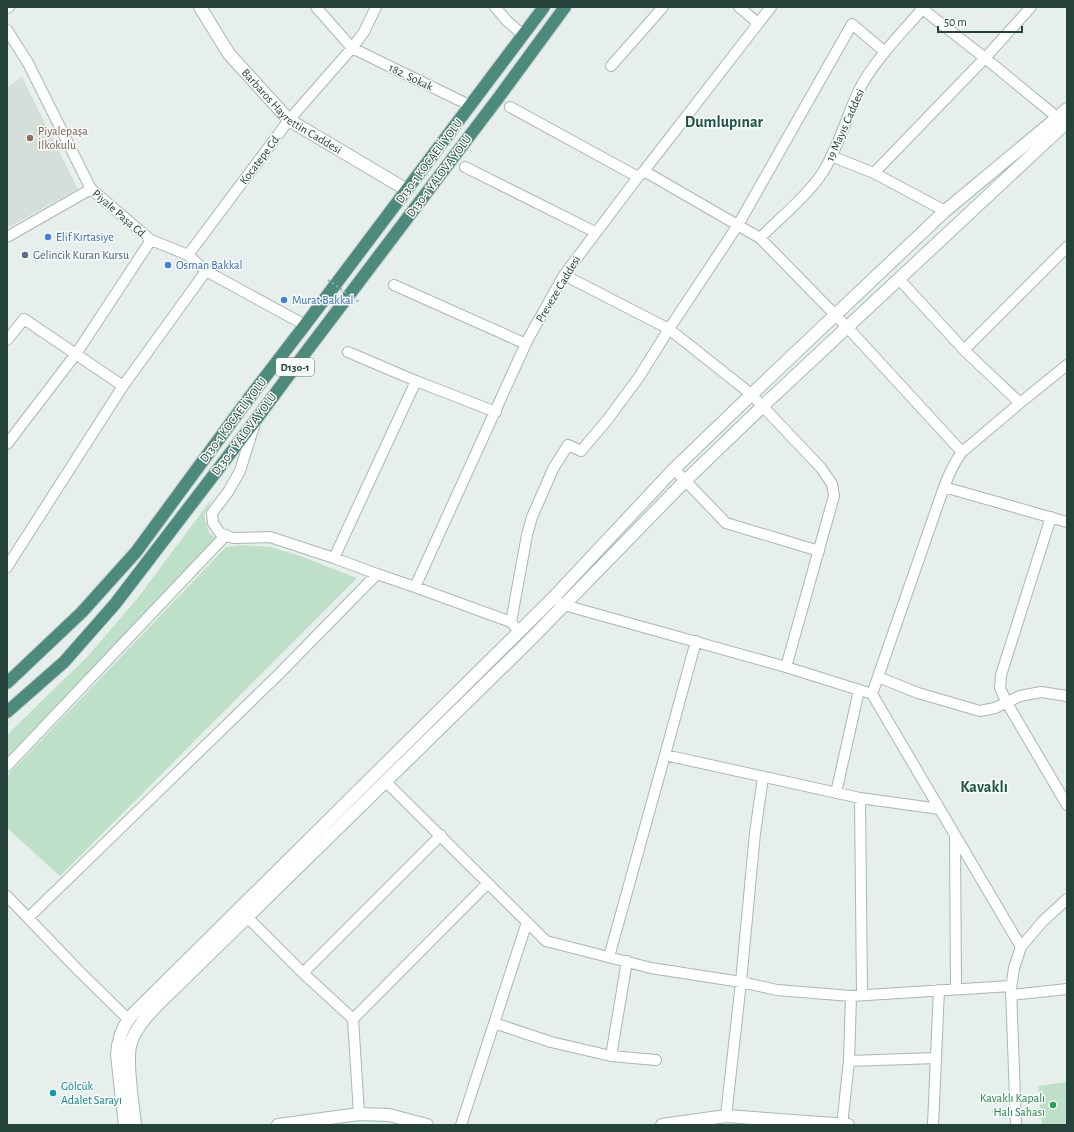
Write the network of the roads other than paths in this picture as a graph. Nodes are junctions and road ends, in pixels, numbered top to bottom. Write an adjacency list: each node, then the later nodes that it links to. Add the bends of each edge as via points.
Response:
1 (200, 7): 22 (main road, Barbaros Hayrettin Caddesi, via 229,54)
2 (316, 7): 15 (street)
3 (376, 7): 15 (street, Kocatepe Cd., via 364,32)
4 (495, 7): 14 (street)
5 (544, 7): 14 (highway, D130-1 KOCAELİ YOLU / D130-1)
6 (565, 7): 58 (highway, D130-1 YALOVA YOLU / D130-1)
7 (663, 7): 18 (street)
8 (739, 7): 12 (street)
9 (771, 7): 12 (street, Preveze Caddesi)
10 (1031, 7): 17 (street)
11 (922, 8): 16 (street, 19 Mayıs Caddesi); 17 (street)
12 (758, 24): 27 (street, Preveze Caddesi)
13 (7, 30): 28 (street, Piyale Paşa Cd., via 28,63)
14 (524, 35): 19 (highway, D130-1 KOCAELİ YOLU / D130-1)
15 (352, 48): 19 (street, 182. Sokak); 22 (street, Kocatepe Cd.)
16 (886, 52): 24 (street, 19 Mayıs Caddesi, via 860,88); 31 (street, via 852,24)
17 (985, 58): 23 (street); 26 (street)
18 (611, 66)
19 (471, 106): 29 (highway, D130-1 KOCAELİ YOLU / D130-1)
20 (510, 107): 27 (street)
21 (1067, 109): 23 (main road)
22 (289, 120): 29 (main road, Barbaros Hayrettin Caddesi); 37 (street, Kocatepe Cd.)
23 (1064, 122): 30 (main road); 40 (main road)
24 (831, 156): 26 (street); 34 (street, 19 Mayıs Caddesi, via 823,172 807,192)
25 (465, 167): 32 (street)
26 (874, 173): 30 (street)
27 (641, 174): 31 (street); 32 (street, Preveze Caddesi)
28 (92, 189): 33 (street); 35 (street, Piyale Paşa Cd.)
29 (407, 190): 43 (highway, D130-1 KOCAELİ YOLU / D130-1)
30 (945, 211): 42 (main road)
31 (738, 225): 34 (street); 45 (street)
32 (595, 232): 39 (street, Preveze Caddesi)
33 (7, 237)
34 (760, 238): 42 (street)
35 (151, 240): 37 (street, Piyale Paşa Cd.); 50 (street)
36 (1067, 247): 48 (street)
37 (188, 255): 38 (street, Piyale Paşa Cd.)
38 (206, 271): 43 (street, Piyale Paşa Cd.); 53 (street)
39 (564, 275): 45 (street); 47 (street, Preveze Caddesi)
40 (899, 279): 44 (main road); 48 (street)
41 (394, 284): 47 (street)
42 (836, 315): 44 (street); 54 (main road)
43 (305, 325): 79 (highway, D130-1 KOCAELİ YOLU / D130-1, via 136,552 82,612)
44 (847, 327): 56 (main road); 60 (street)
45 (669, 330): 54 (street); 74 (street, via 639,377 581,451 568,445 553,469 527,535)
46 (7, 340): 50 (street, via 24,319)
47 (526, 344): 57 (street, Preveze Caddesi)
48 (964, 350): 55 (street)
49 (348, 352): 52 (street)
50 (76, 354): 53 (street); 59 (street)
51 (1067, 365): 55 (street)
52 (416, 381): 57 (street); 68 (street)
53 (122, 386): 69 (street)
54 (752, 394): 56 (street); 61 (main road)
55 (1020, 403): 60 (street)
56 (763, 406): 62 (main road); 67 (street, via 821,468 832,484 834,496)
57 (496, 412): 71 (street, Preveze Caddesi)
58 (255, 421): 66 (street, via 240,471 212,513 213,523 220,533); 84 (highway, D130-1 YALOVA YOLU / D130-1, via 91,632 64,662)
59 (7, 444)
60 (962, 452): 63 (street, via 956,459)
61 (674, 469): 62 (street); 72 (main road)
62 (686, 481): 67 (street, via 726,523); 73 (main road)
63 (944, 487): 64 (street); 78 (street)
64 (1051, 517): 65 (street); 83 (street, via 1001,675 1000,688)
65 (1067, 522)
66 (226, 535): 68 (street, via 233,538 270,538); 86 (street)
67 (819, 550): 77 (street)
68 (334, 558): 70 (street)
69 (7, 567)
70 (377, 574): 71 (street); 99 (street, via 279,674)
71 (415, 587): 74 (street)
72 (553, 598): 73 (street); 74 (main road)
73 (564, 606): 75 (main road); 76 (street)
74 (514, 627): 75 (street); 112 (main road)
75 (529, 641): 88 (main road)
76 (696, 641): 77 (street); 85 (street)
77 (786, 667): 80 (street)
78 (878, 677): 81 (street); 83 (street, via 918,694 980,711)
79 (7, 683)
80 (859, 690): 81 (street); 89 (street)
81 (872, 694): 92 (street)
82 (1067, 696): 83 (street, via 1041,692 1020,696)
83 (1007, 703): 91 (street)
84 (7, 712)
85 (665, 755): 87 (street); 102 (street)
86 (7, 766)
87 (762, 777): 89 (street); 105 (street)
88 (386, 782): 93 (street); 98 (main road)
89 (836, 793): 90 (street)
90 (860, 798): 92 (street); 110 (street)
91 (1067, 805)
92 (940, 809): 94 (street)
93 (441, 835): 95 (street); 104 (street)
94 (955, 835): 101 (street); 106 (street)
95 (488, 883): 100 (street); 113 (street)
96 (7, 896): 99 (street)
97 (1067, 899): 101 (street, via 1042,922)
98 (247, 917): 104 (street); 124 (main road, via 149,1014 135,1034 129,1053)
99 (28, 918): 112 (street)
100 (527, 922): 102 (street, via 546,941); 114 (street)
101 (1021, 948): 109 (street, via 1014,968)
102 (609, 957): 103 (street)
103 (627, 961): 105 (street, via 651,968); 115 (street)
104 (303, 973): 113 (street)
105 (741, 982): 111 (street, via 777,990); 121 (street)
106 (956, 989): 108 (street); 109 (street)
107 (1067, 989): 109 (street)
108 (939, 990): 110 (street); 116 (street)
109 (1011, 991): 132 (street)
110 (862, 995): 111 (street)
111 (851, 996): 118 (street)
112 (128, 1019): 119 (main road, via 119,1039 117,1055)
113 (353, 1019): 120 (street)
114 (494, 1023): 115 (street, via 552,1042); 127 (street)
115 (611, 1056): 117 (street)
116 (936, 1058): 118 (street); 131 (street)
117 (656, 1060)
118 (849, 1061): 129 (street)
119 (124, 1110): 122 (main road); 123 (main road)
120 (359, 1114): 125 (main road); 126 (main road, via 389,1115)
121 (726, 1116): 128 (main road); 129 (main road)
122 (117, 1125)
123 (125, 1125)
124 (136, 1125)
125 (278, 1125)
126 (427, 1125)
127 (461, 1125)
128 (668, 1125)
129 (842, 1125): 130 (main road)
130 (848, 1125)
131 (933, 1125)
132 (1016, 1125)

